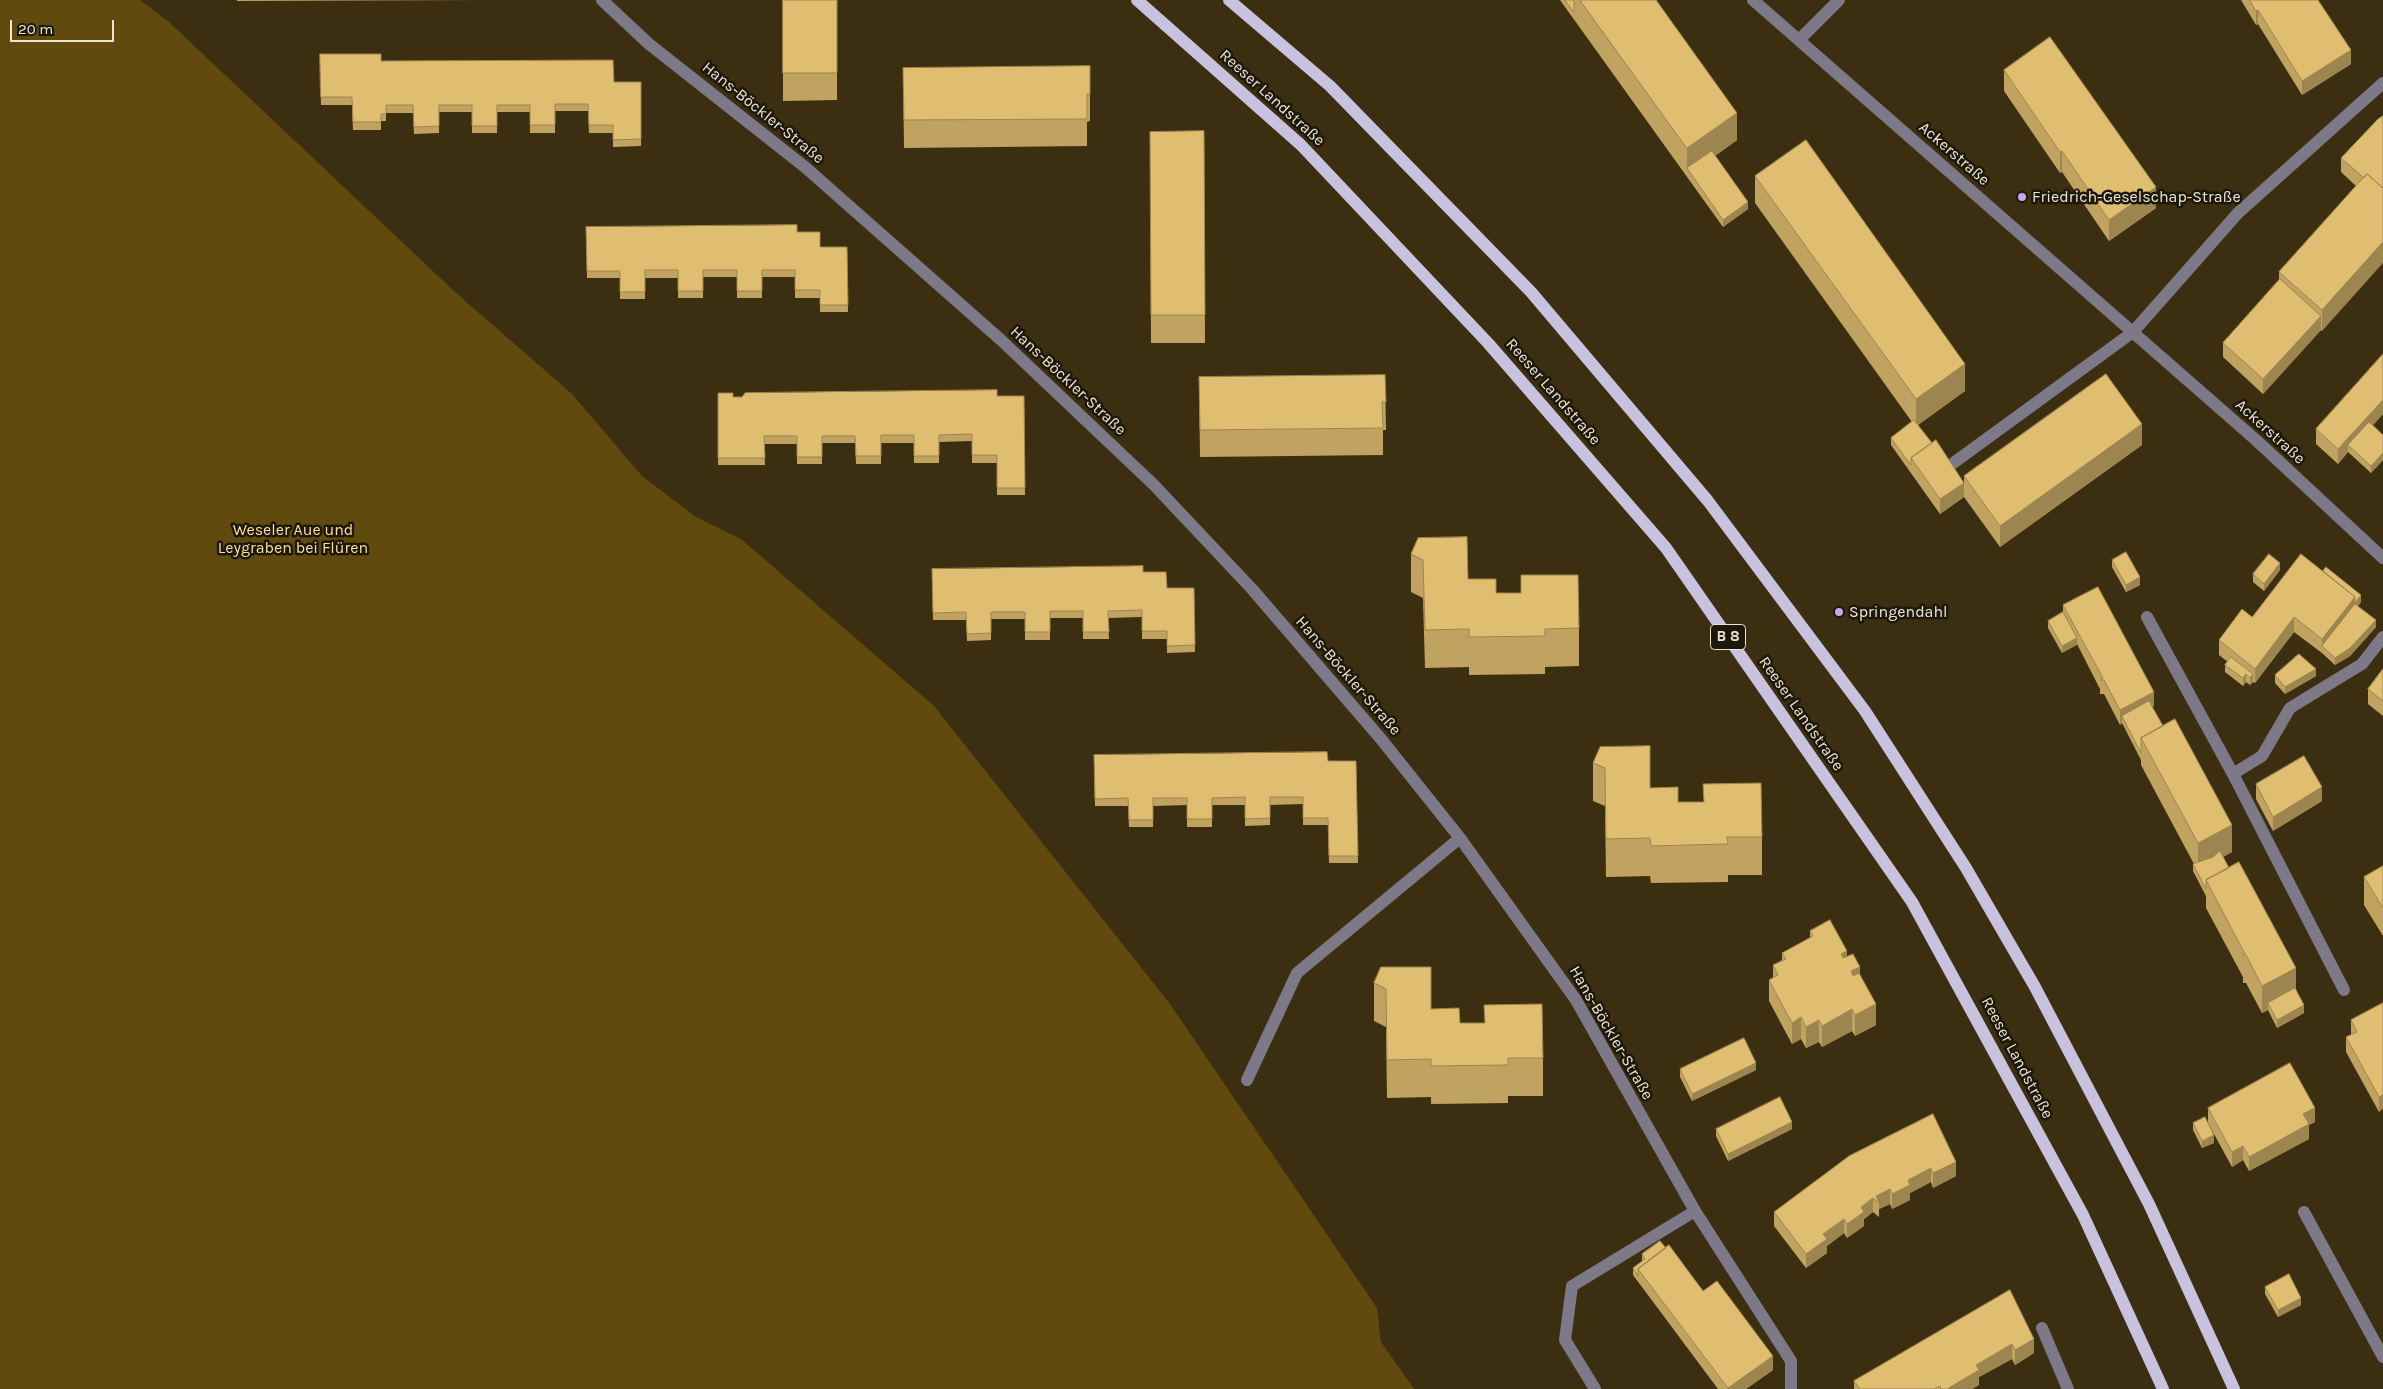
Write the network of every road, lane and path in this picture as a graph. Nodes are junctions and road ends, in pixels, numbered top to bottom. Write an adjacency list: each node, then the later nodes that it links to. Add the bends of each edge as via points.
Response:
1 (602, 0): 14 (street, Hans-Böckler-Straße, via 649,44 855,210 1001,340 1154,485 1252,589 1381,738)
2 (1137, 0): 24 (main road, Reeser Landstraße / B 8, via 1301,145 1488,343 1666,548 1912,902 2083,1214)
3 (1229, 0): 25 (main road, via 1330,86 1531,292 1708,501 1864,711 1966,868 2035,987 2149,1204)
4 (1753, 0): 6 (street, Ackerstraße)
5 (1839, 0): 6 (street)
6 (1799, 40): 8 (street, Ackerstraße)
7 (2383, 83): 8 (street, via 2238,213)
8 (2133, 332): 9 (street); 10 (street, Ackerstraße)
9 (1952, 464)
10 (2383, 558)
11 (2147, 617): 13 (street)
12 (2383, 637): 13 (street, via 2362,664 2290,708 2262,756)
13 (2233, 774): 15 (street)
14 (1460, 838): 16 (street, via 1297,973); 17 (street, Hans-Böckler-Straße, via 1576,1000)
15 (2344, 990)
16 (1247, 1080)
17 (1695, 1211): 21 (street, via 1572,1286 1565,1340); 22 (street, Hans-Böckler-Straße, via 1790,1360)
18 (2304, 1212): 20 (street)
19 (2042, 1328): 23 (street)
20 (2383, 1357)
21 (1595, 1389)
22 (1790, 1389)
23 (2068, 1389)
24 (2163, 1389)
25 (2234, 1389)

